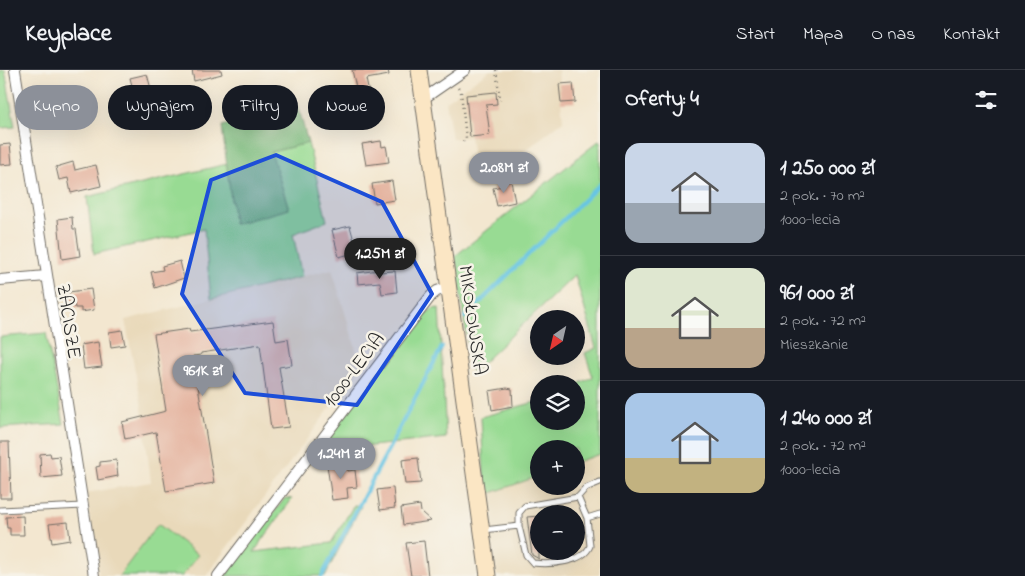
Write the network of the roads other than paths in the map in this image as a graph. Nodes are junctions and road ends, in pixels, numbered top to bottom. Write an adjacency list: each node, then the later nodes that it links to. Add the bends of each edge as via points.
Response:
1 (15, 70): 5 (street, ZACISZE)
2 (419, 70): 4 (main road, MIKOŁOWSKA)
3 (465, 70): 4 (street)
4 (423, 99): 7 (main road, MIKOŁOWSKA)
5 (46, 276): 6 (street); 10 (street, ZACISZE)
6 (0, 280)
7 (449, 287): 15 (main road, MIKOŁOWSKA); 17 (street, 1000-LECIA, via 437,290 431,296)
8 (600, 482): 9 (lane, via 586,488)
9 (578, 497): 13 (lane); 14 (lane, via 525,506 519,513)
10 (82, 506): 11 (lane); 16 (street, ZACISZE)
11 (0, 510)
12 (600, 514): 13 (lane)
13 (587, 518): 14 (lane, via 590,546 574,559 533,562 524,549)
14 (519, 526): 15 (lane)
15 (481, 530): 18 (main road, MIKOŁOWSKA)
16 (94, 576)
17 (218, 576)
18 (488, 576)

